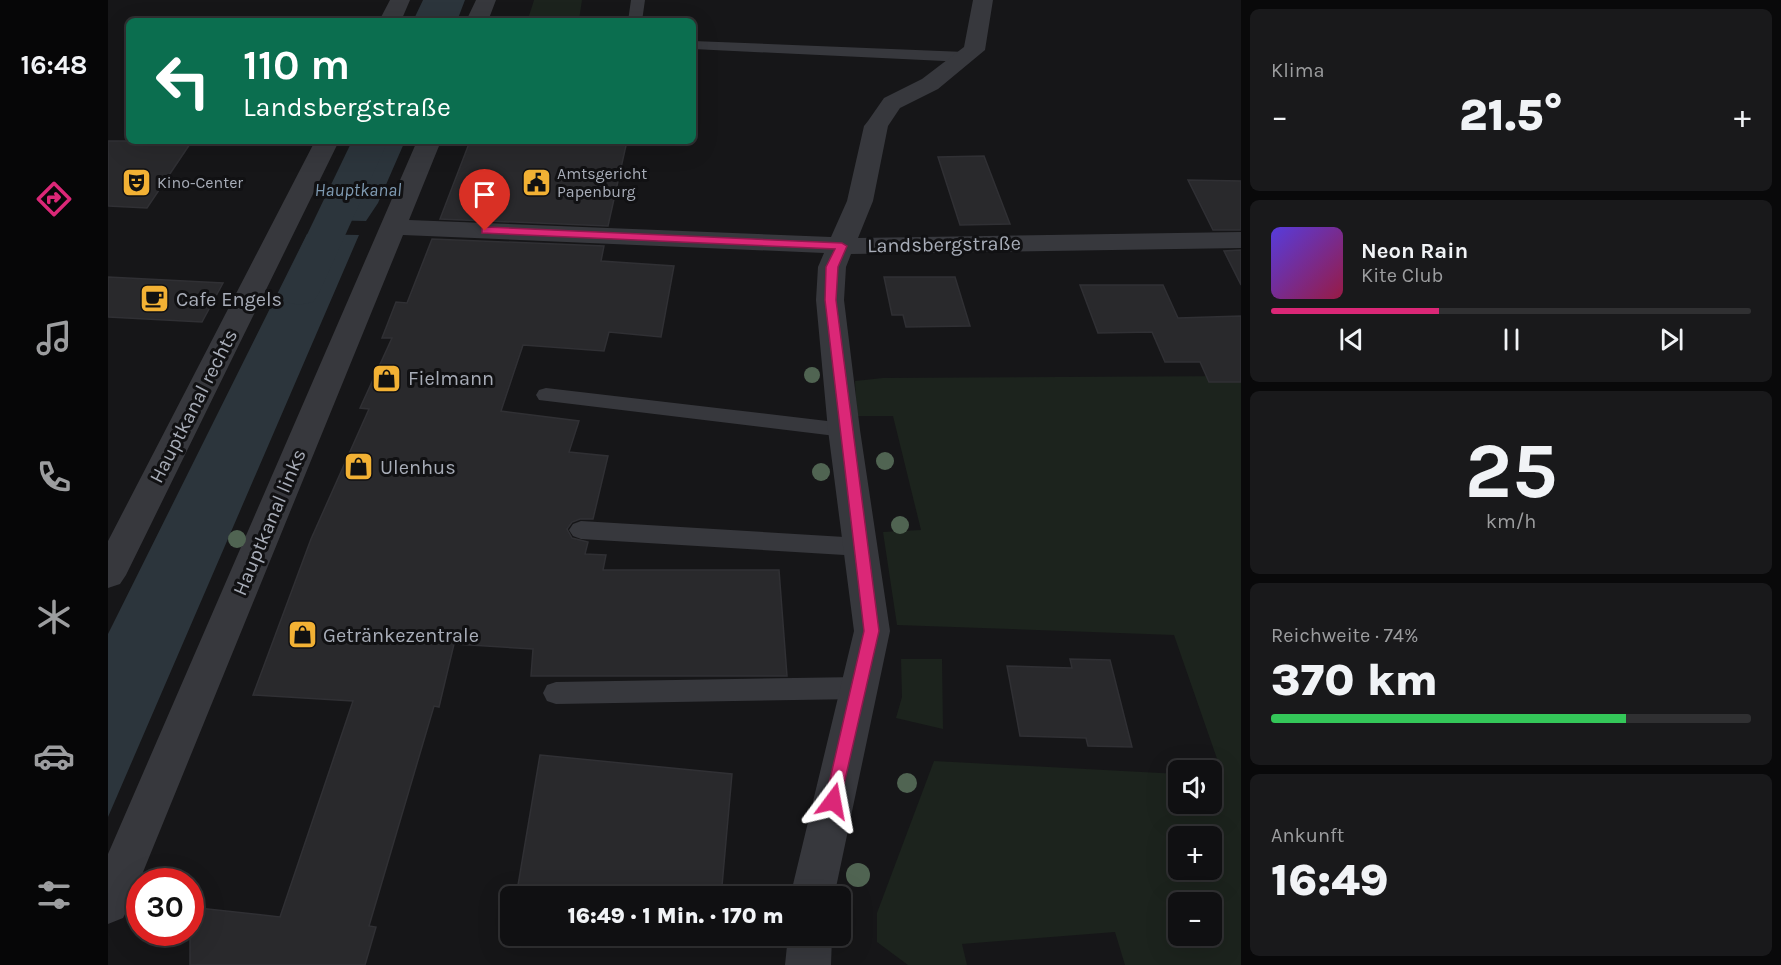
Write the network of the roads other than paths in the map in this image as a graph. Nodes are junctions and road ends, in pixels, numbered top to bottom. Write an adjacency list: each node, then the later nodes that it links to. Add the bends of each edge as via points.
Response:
1 (400, 0): 5 (street)
2 (486, 0): 6 (street)
3 (638, 0): 7 (lane)
4 (982, 0): 9 (street, via 974,50)
5 (391, 18)
6 (478, 18)
7 (635, 18)
8 (696, 45): 9 (lane)
9 (965, 57): 14 (street, via 930,84 892,103 876,126 860,201)
10 (325, 144): 19 (street, Hauptkanal rechts)
11 (428, 144): 12 (street, Hauptkanal links)
12 (395, 227): 14 (street, Landsbergstraße); 23 (street, Hauptkanal links)
13 (1241, 240): 14 (street, Landsbergstraße)
14 (842, 246): 16 (street, via 832,267 830,300)
15 (546, 395): 16 (lane)
16 (844, 430): 18 (street)
17 (581, 530): 18 (lane)
18 (861, 546): 20 (street, via 872,631)
19 (108, 575)
20 (859, 688): 21 (lane); 22 (street)
21 (556, 693)
22 (814, 886)
23 (108, 904)
24 (809, 946): 25 (street)
25 (808, 965)

